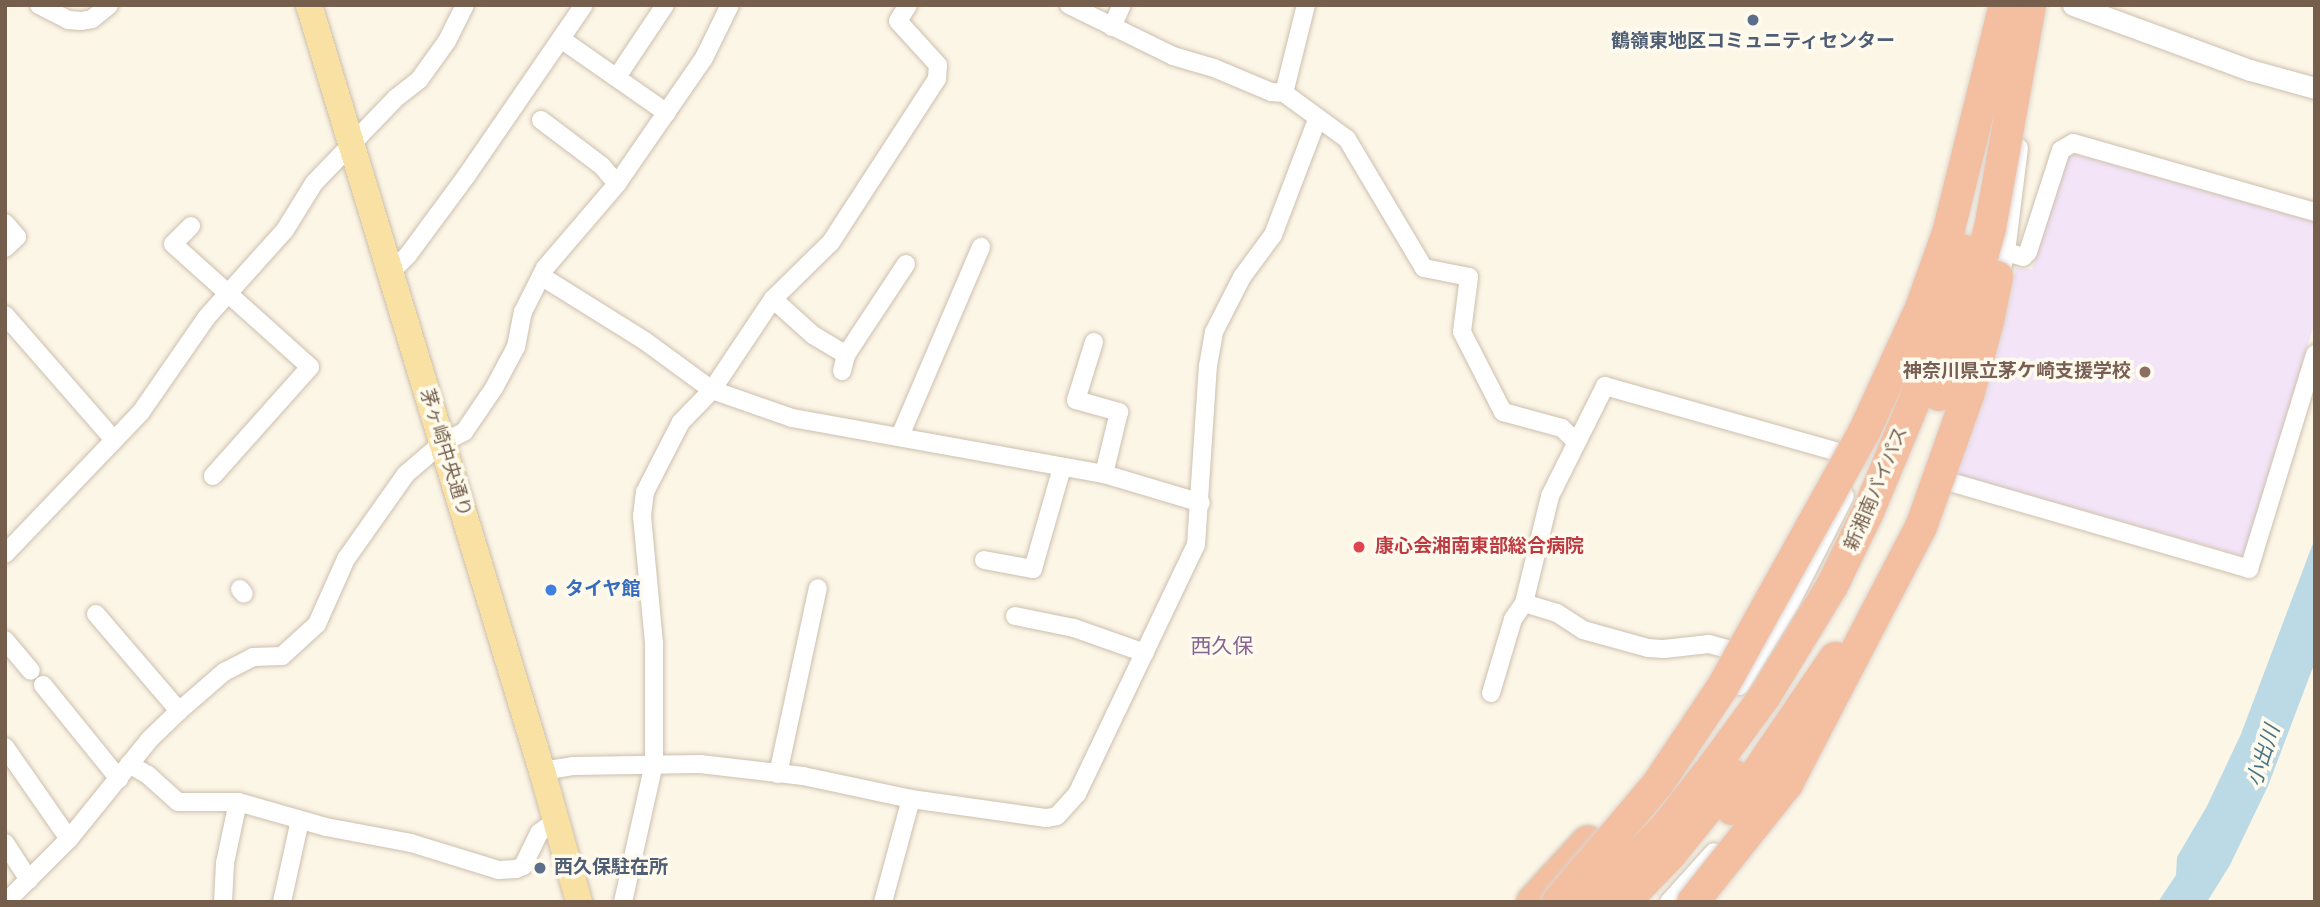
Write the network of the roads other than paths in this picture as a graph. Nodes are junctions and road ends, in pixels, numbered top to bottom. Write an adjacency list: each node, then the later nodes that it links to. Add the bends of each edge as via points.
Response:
1 (39, 5): 2 (street, via 68,20 81,21 92,19)
2 (108, 5)
3 (309, 5): 24 (main road, 茅ヶ崎中央通り)
4 (465, 5): 24 (street, via 419,80)
5 (584, 5): 17 (street)
6 (665, 5): 18 (street)
7 (730, 5): 21 (street, via 705,58)
8 (908, 5): 36 (street, via 898,20 938,65 937,79 831,242)
9 (1069, 5): 16 (street)
10 (1122, 5): 16 (street)
11 (1306, 5): 20 (street)
12 (1995, 5): 45 (street, via 1942,234 1894,382)
13 (2007, 5): 45 (highway, bridge, via 1948,233 1921,309); 77 (highway, 新湘南バイパス, bridge, via 1979,180 1954,279 1916,397 1852,549 1806,631 1742,729 1666,827)
14 (2033, 5): 31 (street); 49 (highway, bridge, via 1989,321); 85 (highway, 新湘南バイパス, bridge, via 1975,289 1936,402 1877,544 1771,723 1697,823)
15 (2073, 5): 19 (street, via 2249,70)
16 (1112, 27): 20 (street, via 1173,56)
17 (561, 38): 18 (street); 33 (street, via 408,256)
18 (617, 78): 21 (street)
19 (2315, 88)
20 (1284, 93): 23 (street)
21 (667, 113): 25 (street)
22 (541, 120): 25 (street, via 602,166)
23 (1317, 120): 43 (street, via 1347,139 1424,268 1469,277 1462,332 1503,412 1562,428); 50 (street, via 1273,234 1242,278 1214,332)
24 (351, 145): 33 (main road, 茅ヶ崎中央通り); 35 (street, via 314,183 285,230)
25 (617, 184): 34 (street)
26 (2315, 212): 31 (street, via 2073,143 2061,150 2028,252 2023,257)
27 (5, 223): 30 (street, via 17,237)
28 (191, 226): 35 (street, via 173,244)
29 (981, 247): 41 (street)
30 (5, 248)
31 (2006, 252): 49 (street, via 1962,425)
32 (906, 264): 36 (street, via 844,363)
33 (390, 273): 44 (main road, 茅ヶ崎中央通り)
34 (541, 276): 40 (street, via 645,341); 44 (street, via 523,312 516,347 494,387 464,432)
35 (227, 296): 42 (street, via 206,318 141,412); 48 (street, via 310,368)
36 (773, 299): 40 (street)
37 (5, 314): 42 (street)
38 (1094, 342): 47 (street, via 1076,400 1119,412)
39 (2315, 354): 49 (street, via 2249,569)
40 (712, 390): 41 (street, via 792,418); 66 (street, via 681,422 645,492 642,516 654,643)
41 (900, 436): 46 (street)
42 (114, 440): 51 (street)
43 (1575, 441): 45 (street, via 1605,386); 54 (street, via 1550,496)
44 (442, 443): 64 (street, via 406,474 346,559 317,624 282,656 253,657 225,672); 68 (main road, 茅ヶ崎中央通り)
45 (1852, 466): 59 (street, via 1791,602); 77 (highway, bridge, via 1722,688); 84 (highway, bridge, via 1794,530 1721,659 1649,770)
46 (1062, 468): 47 (street); 52 (street, via 1032,569)
47 (1104, 474): 50 (street)
48 (213, 476)
49 (1936, 485): 63 (street, via 1921,527); 86 (highway, bridge, via 1870,602 1792,724 1717,830); 88 (highway, bridge, via 1921,527 1787,784)
50 (1201, 503): 58 (street, via 1196,545)
51 (5, 554)
52 (984, 560)
53 (818, 588): 69 (street)
54 (1524, 603): 59 (street, via 1558,613 1583,630 1648,648 1709,643); 62 (street, via 1513,619)
55 (96, 614): 64 (street)
56 (1015, 616): 58 (street, via 1074,628)
57 (5, 640): 60 (street)
58 (1145, 653): 70 (street, via 1077,794 1057,816)
59 (1758, 657): 63 (street); 77 (street, via 1689,765)
60 (30, 671)
61 (43, 685): 67 (street)
62 (1491, 693)
63 (1829, 702): 87 (street, via 1745,817)
64 (179, 711): 67 (street)
65 (5, 747): 74 (street)
66 (654, 763): 68 (street); 69 (street); 82 (street)
67 (124, 771): 71 (street, via 148,775 178,802); 74 (street)
68 (542, 771): 73 (main road, 茅ヶ崎中央通り)
69 (778, 774): 70 (street)
70 (911, 799): 83 (street)
71 (239, 802): 72 (street); 79 (street, via 225,863)
72 (300, 820): 73 (street, via 509,870 523,866 539,833); 80 (street)
73 (555, 821): 81 (main road, 茅ヶ崎中央通り)
74 (69, 839): 76 (street)
75 (5, 843): 76 (street)
76 (29, 880): 78 (street)
77 (1579, 900)
78 (6, 902)
79 (223, 902)
80 (282, 902)
81 (579, 902)
82 (624, 902)
83 (883, 902)
84 (1533, 902)
85 (1624, 902)
86 (1650, 902)
87 (1669, 902)
88 (1693, 902)

